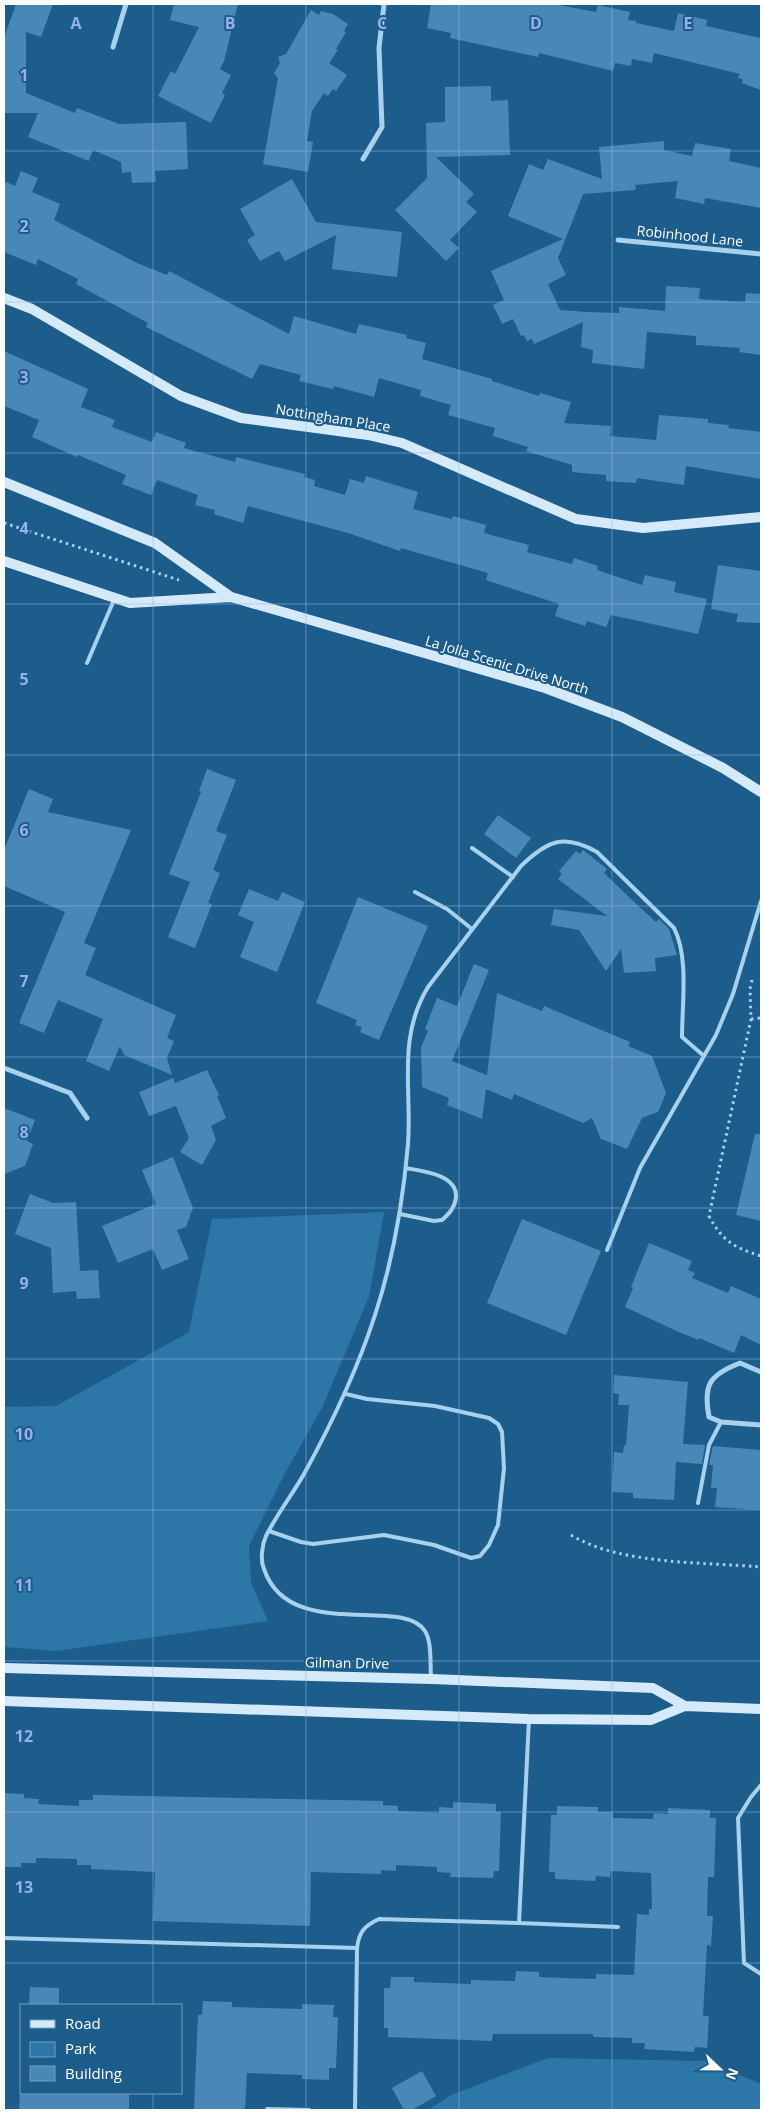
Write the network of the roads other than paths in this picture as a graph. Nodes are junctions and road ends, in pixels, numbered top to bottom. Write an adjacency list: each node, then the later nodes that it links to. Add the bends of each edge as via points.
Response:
1 (126, 4): 3 (street)
2 (384, 4): 4 (street, via 379,48 382,127)
3 (113, 47)
4 (363, 159)
5 (618, 240): 6 (street, Robinhood Lane)
6 (761, 254)
7 (4, 298): 9 (main road, Nottingham Place, via 32,309 181,396 241,418 368,435 402,443 576,519 642,528)
8 (4, 482): 11 (main road, La Jolla Scenic Drive North, via 155,543)
9 (761, 517)
10 (4, 561): 12 (main road, La Jolla Scenic Drive North)
11 (231, 597): 12 (main road, La Jolla Scenic Drive North, via 130,603); 14 (main road, La Jolla Scenic Drive North, via 553,692 622,717 723,768)
12 (115, 598): 13 (lane)
13 (87, 664)
14 (761, 792)
15 (472, 848): 16 (lane)
16 (513, 877): 19 (lane); 20 (lane, via 537,850 552,843 567,841 597,852 674,928 680,940 682,957 682,1037)
17 (415, 892): 19 (lane, via 447,909)
18 (761, 901): 20 (lane, via 733,994)
19 (472, 929): 23 (lane, via 428,987 416,1006 410,1025)
20 (704, 1056): 25 (lane, via 640,1168)
21 (4, 1068): 22 (street, via 70,1093)
22 (87, 1118)
23 (406, 1168): 24 (lane); 24 (lane, via 444,1178 456,1194 454,1206 442,1220)
24 (400, 1214): 27 (lane, via 375,1315)
25 (607, 1250)
26 (761, 1372): 28 (street, via 740,1363 721,1370 710,1383 705,1396 708,1417)
27 (346, 1394): 31 (lane); 31 (lane, via 442,1407 489,1418 498,1424 502,1432 504,1477 498,1525 489,1545 480,1556 471,1558 434,1545 384,1535 314,1544)
28 (721, 1422): 29 (street); 30 (lane, via 708,1446)
29 (761, 1425)
30 (698, 1503)
31 (270, 1530): 33 (lane, via 262,1555 264,1569 282,1595 293,1604 325,1613 402,1618 419,1625 426,1631)
32 (4, 1668): 33 (main road, Gilman Drive)
33 (432, 1679): 35 (main road, Gilman Drive, via 652,1688)
34 (4, 1701): 37 (main road, Gilman Drive)
35 (685, 1706): 36 (main road, Gilman Drive); 37 (main road, Gilman Drive, via 651,1720)
36 (761, 1709)
37 (529, 1720): 39 (lane)
38 (761, 1785): 43 (lane, via 738,1818 744,1963)
39 (519, 1923): 40 (lane); 42 (lane, via 379,1919 366,1926 359,1935)
40 (618, 1927)
41 (4, 1938): 42 (lane)
42 (357, 1948): 46 (lane)
43 (761, 1974)
44 (267, 2109): 45 (lane)
45 (309, 2110)
46 (355, 2110)

